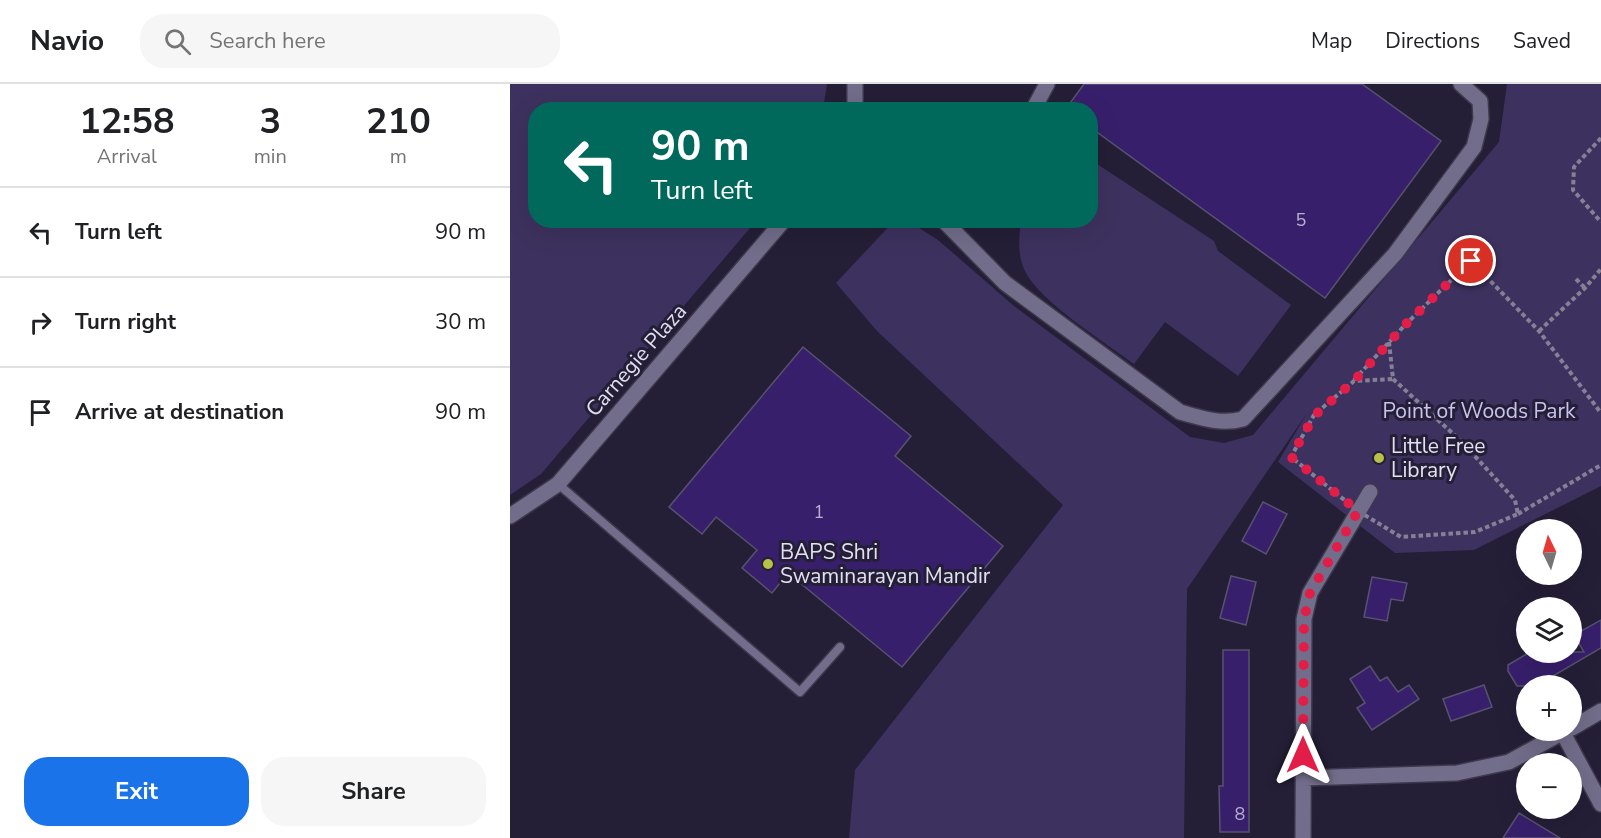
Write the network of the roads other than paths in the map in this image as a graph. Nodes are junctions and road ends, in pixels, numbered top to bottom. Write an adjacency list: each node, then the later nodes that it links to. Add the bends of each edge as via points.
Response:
1 (855, 84): 4 (street)
2 (1047, 84): 5 (street)
3 (1461, 84): 7 (street, via 1480,101 1474,147 1395,254 1243,419 1229,423 1180,412 1005,283)
4 (855, 102)
5 (1037, 102)
6 (777, 228): 8 (street, Carnegie Plaza)
7 (955, 228)
8 (558, 484): 10 (street, Carnegie Plaza); 11 (lane, via 800,692)
9 (1370, 492): 16 (street, via 1310,593 1304,619)
10 (510, 516)
11 (840, 647)
12 (1601, 711): 13 (street)
13 (1582, 722)
14 (1547, 741): 16 (street, via 1509,762 1456,773)
15 (1572, 741): 17 (street)
16 (1303, 778): 18 (street)
17 (1601, 804)
18 (1303, 838)

